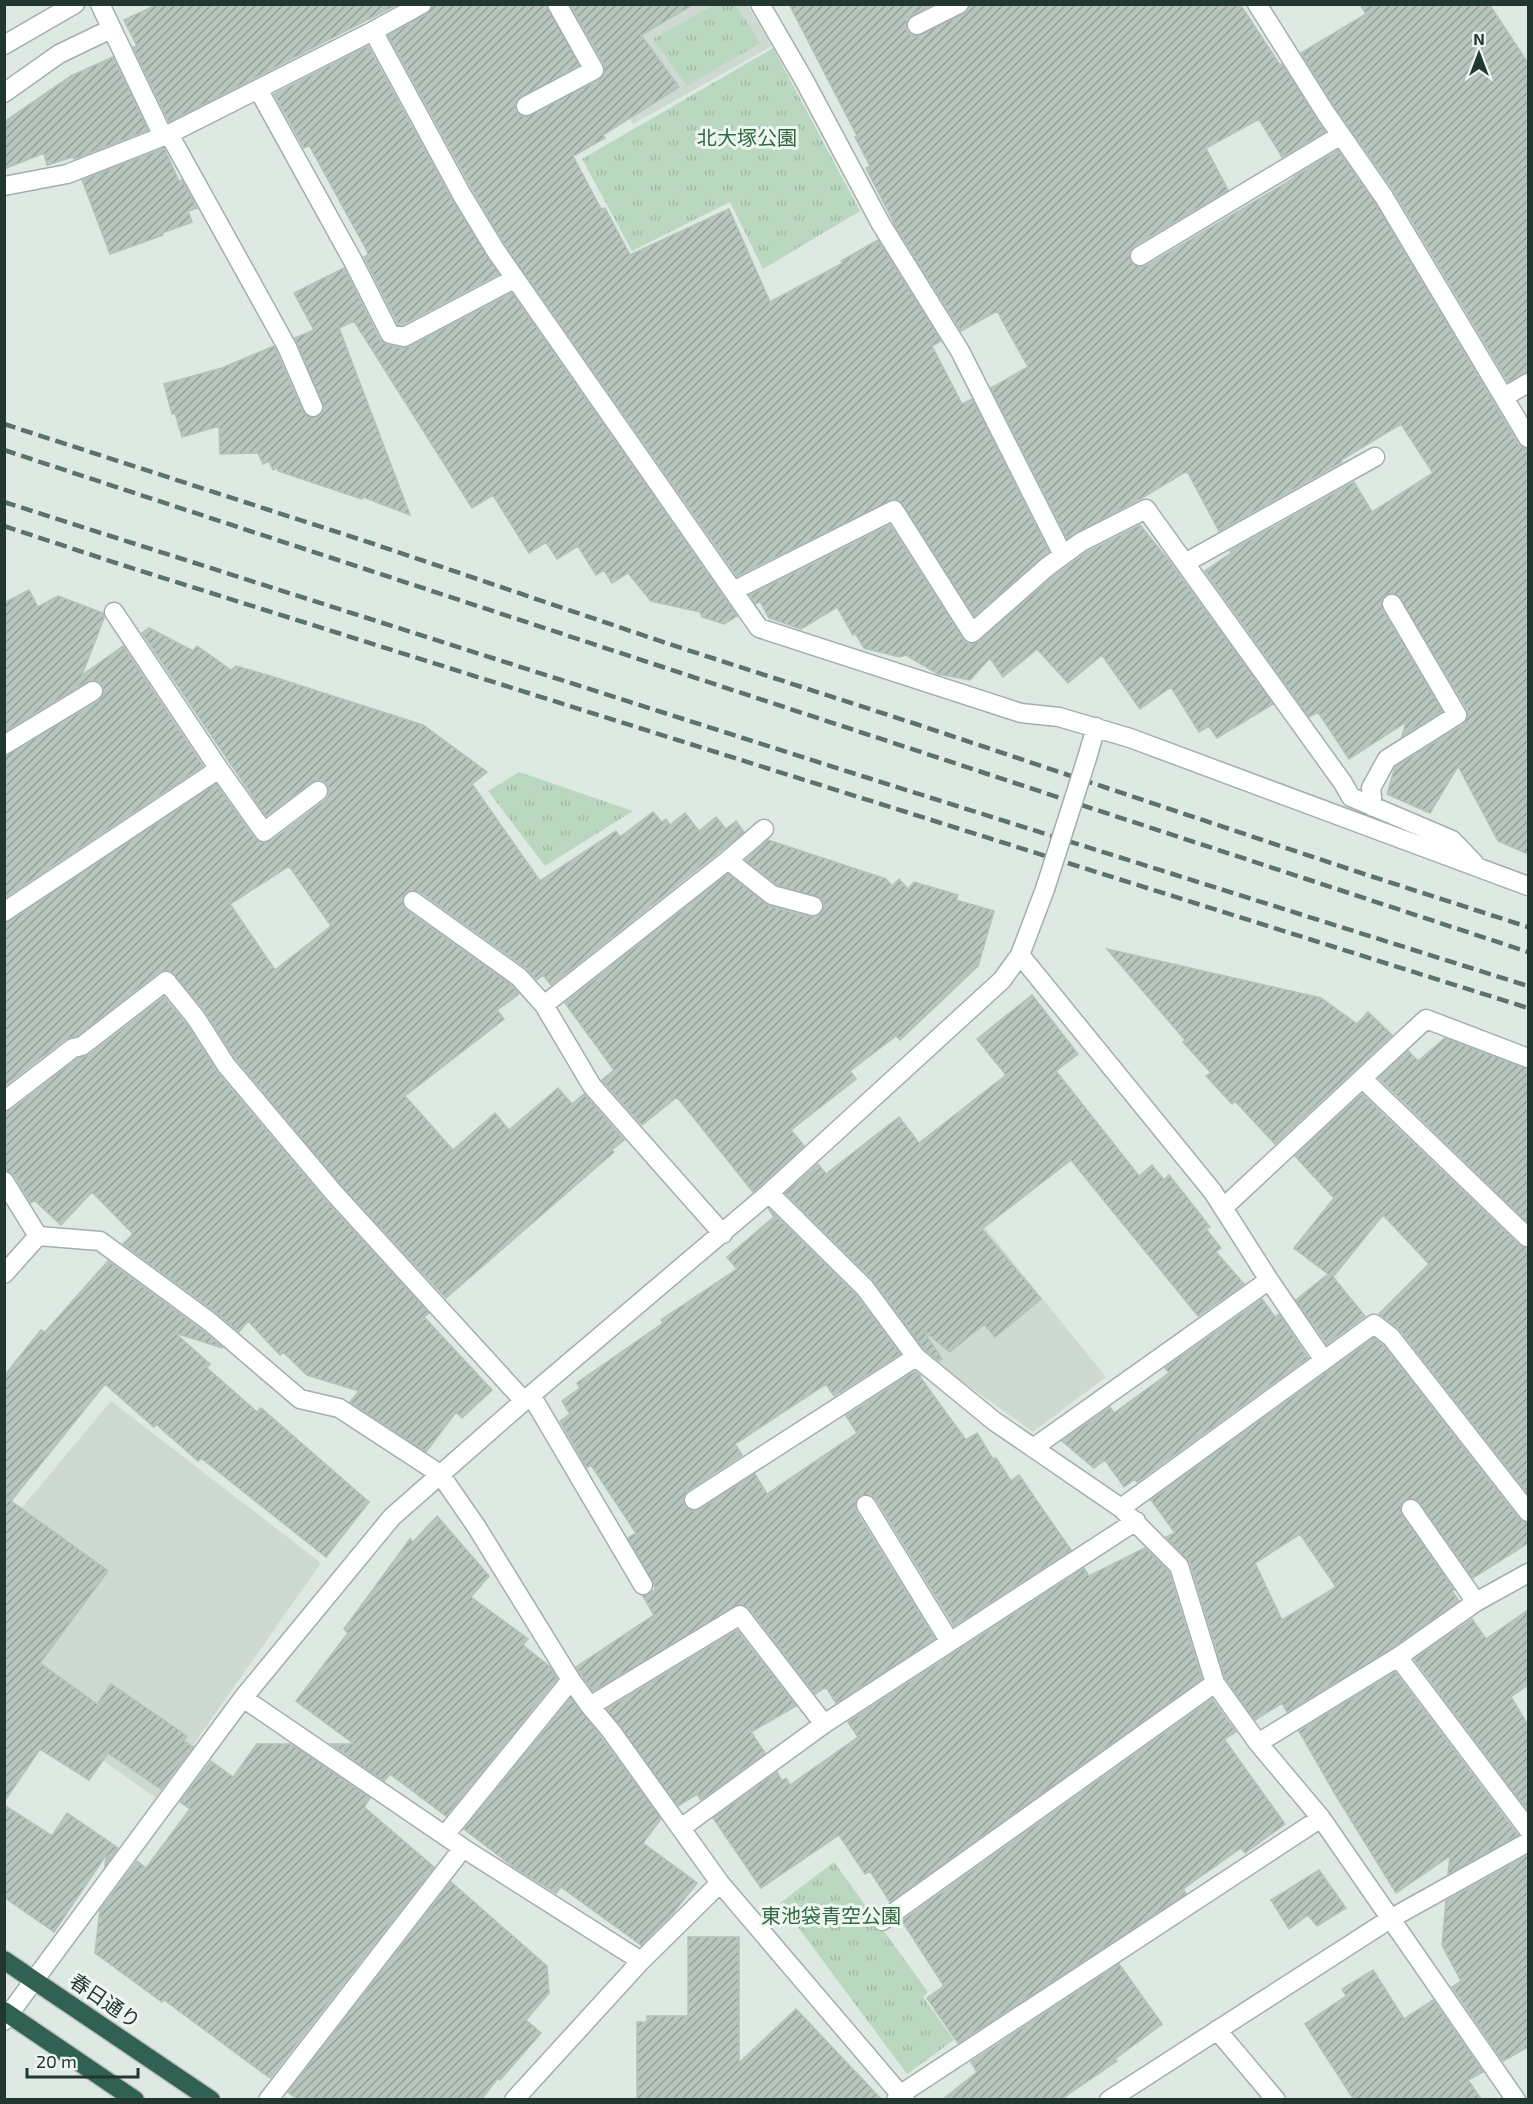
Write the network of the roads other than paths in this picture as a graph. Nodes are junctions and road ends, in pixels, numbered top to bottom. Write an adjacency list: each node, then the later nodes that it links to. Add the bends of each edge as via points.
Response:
1 (75, 4): 11 (street)
2 (100, 4): 9 (street)
3 (422, 4): 10 (street)
4 (557, 4): 14 (street, via 594,70)
5 (760, 4): 25 (street, via 881,224 960,351)
6 (959, 4): 8 (street)
7 (1257, 4): 16 (street)
8 (916, 25)
9 (111, 29): 13 (street, via 59,54); 15 (street)
10 (373, 32): 12 (street); 19 (street, via 462,195)
11 (4, 45)
12 (258, 89): 15 (street); 19 (street, via 390,334 404,337)
13 (4, 93)
14 (526, 106)
15 (166, 135): 17 (street, via 67,174); 22 (street, via 287,347)
16 (1341, 135): 18 (street); 21 (street, via 1384,197)
17 (4, 186)
18 (1140, 256)
19 (514, 279): 27 (street)
20 (1528, 383): 21 (street)
21 (1504, 397): 23 (street)
22 (313, 407)
23 (1528, 438)
24 (1375, 457): 26 (street)
25 (1063, 555): 26 (street, via 1146,509); 27 (street, via 972,633 894,510)
26 (1185, 564): 35 (street, via 1351,797)
27 (733, 591): 31 (street, via 759,628 1021,713 1059,717)
28 (1392, 604): 35 (street, via 1457,715 1387,759 1371,788)
29 (114, 612): 33 (street)
30 (93, 691): 32 (street)
31 (1096, 727): 38 (street); 43 (street, bridge)
32 (4, 745)
33 (219, 769): 34 (street, via 264,832); 42 (street)
34 (318, 791)
35 (1372, 807): 38 (street, via 1452,840)
36 (764, 829): 37 (street)
37 (728, 860): 41 (street, via 772,895); 44 (street)
38 (1478, 868): 39 (street)
39 (1528, 886)
40 (413, 901): 44 (street, via 519,977)
41 (813, 906)
42 (4, 912)
43 (1020, 955): 49 (street, via 1002,980); 50 (street)
44 (544, 1005): 51 (street, via 592,1086)
45 (1528, 1058): 46 (street, via 1426,1019)
46 (1364, 1079): 50 (street); 53 (street)
47 (4, 1101): 58 (street, via 166,981 226,1065 311,1165)
48 (4, 1181): 52 (street)
49 (769, 1193): 51 (street); 56 (street, via 865,1288)
50 (1223, 1208): 55 (street)
51 (723, 1234): 58 (street)
52 (38, 1236): 54 (street); 60 (street, via 100,1241 210,1322 300,1399 339,1408)
53 (1527, 1237)
54 (4, 1274)
55 (1269, 1280): 57 (street); 59 (street)
56 (915, 1357): 59 (street); 61 (street)
57 (1323, 1359): 63 (street); 65 (street, via 1374,1324 1391,1336)
58 (527, 1398): 60 (street); 68 (street)
59 (1033, 1448): 63 (street)
60 (440, 1474): 72 (street); 74 (street, via 392,1517)
61 (694, 1500)
62 (866, 1505): 70 (street)
63 (1121, 1508): 66 (street)
64 (1411, 1509): 69 (street)
65 (1528, 1512)
66 (1136, 1521): 70 (street); 73 (street, via 1179,1566)
67 (1528, 1573): 69 (street)
68 (643, 1585)
69 (1476, 1602): 71 (street)
70 (950, 1642): 76 (street)
71 (1398, 1657): 77 (street); 80 (street)
72 (571, 1680): 75 (street); 81 (street)
73 (1215, 1683): 77 (street); 86 (street)
74 (243, 1698): 81 (street); 89 (street)
75 (590, 1706): 76 (street, via 740,1615); 79 (street)
76 (824, 1724): 79 (street)
77 (1258, 1743): 78 (street)
78 (1321, 1818): 85 (street); 92 (street)
79 (681, 1828): 84 (street)
80 (1528, 1829)
81 (445, 1835): 83 (street)
82 (1528, 1842): 85 (street)
83 (463, 1848): 88 (street); 95 (street)
84 (720, 1883): 88 (street); 92 (street)
85 (1390, 1919): 91 (street); 99 (street)
86 (882, 1921)
87 (4, 1960): 89 (highway, 春日通り)
88 (641, 1961): 96 (street)
89 (34, 1980): 90 (street); 94 (highway, 春日通り)
90 (6, 2016): 93 (highway)
91 (1217, 2030): 97 (street); 98 (street)
92 (901, 2098)
93 (135, 2100)
94 (211, 2100)
95 (268, 2100)
96 (514, 2100)
97 (1109, 2100)
98 (1275, 2100)
99 (1516, 2100)

